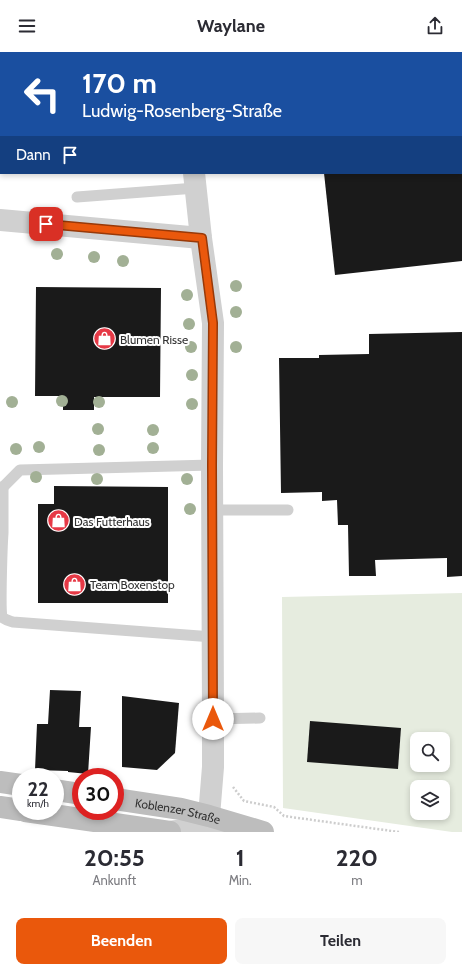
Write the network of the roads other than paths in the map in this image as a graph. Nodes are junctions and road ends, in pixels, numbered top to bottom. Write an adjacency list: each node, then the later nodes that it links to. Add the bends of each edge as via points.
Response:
1 (195, 180): 2 (lane); 4 (street)
2 (77, 196)
3 (0, 220): 4 (street)
4 (202, 238): 5 (street, via 213,323)
5 (212, 465): 6 (lane, via 20,470); 7 (street)
6 (2, 487): 9 (lane)
7 (212, 510): 8 (lane); 10 (street)
8 (288, 510)
9 (0, 583): 10 (lane, via 0,611 7,621)
10 (213, 637): 12 (street)
11 (260, 718): 12 (lane)
12 (213, 719): 19 (street)
13 (0, 782): 14 (street)
14 (12, 784)
15 (124, 800): 19 (street, Koblenzer Straße, via 181,809)
16 (0, 807): 17 (street)
17 (12, 809)
18 (64, 817): 20 (street, Koblenzer Straße)
19 (214, 824): 20 (street, via 203,822 190,829); 21 (street, Koblenzer Straße)
20 (169, 832)
21 (263, 832)

